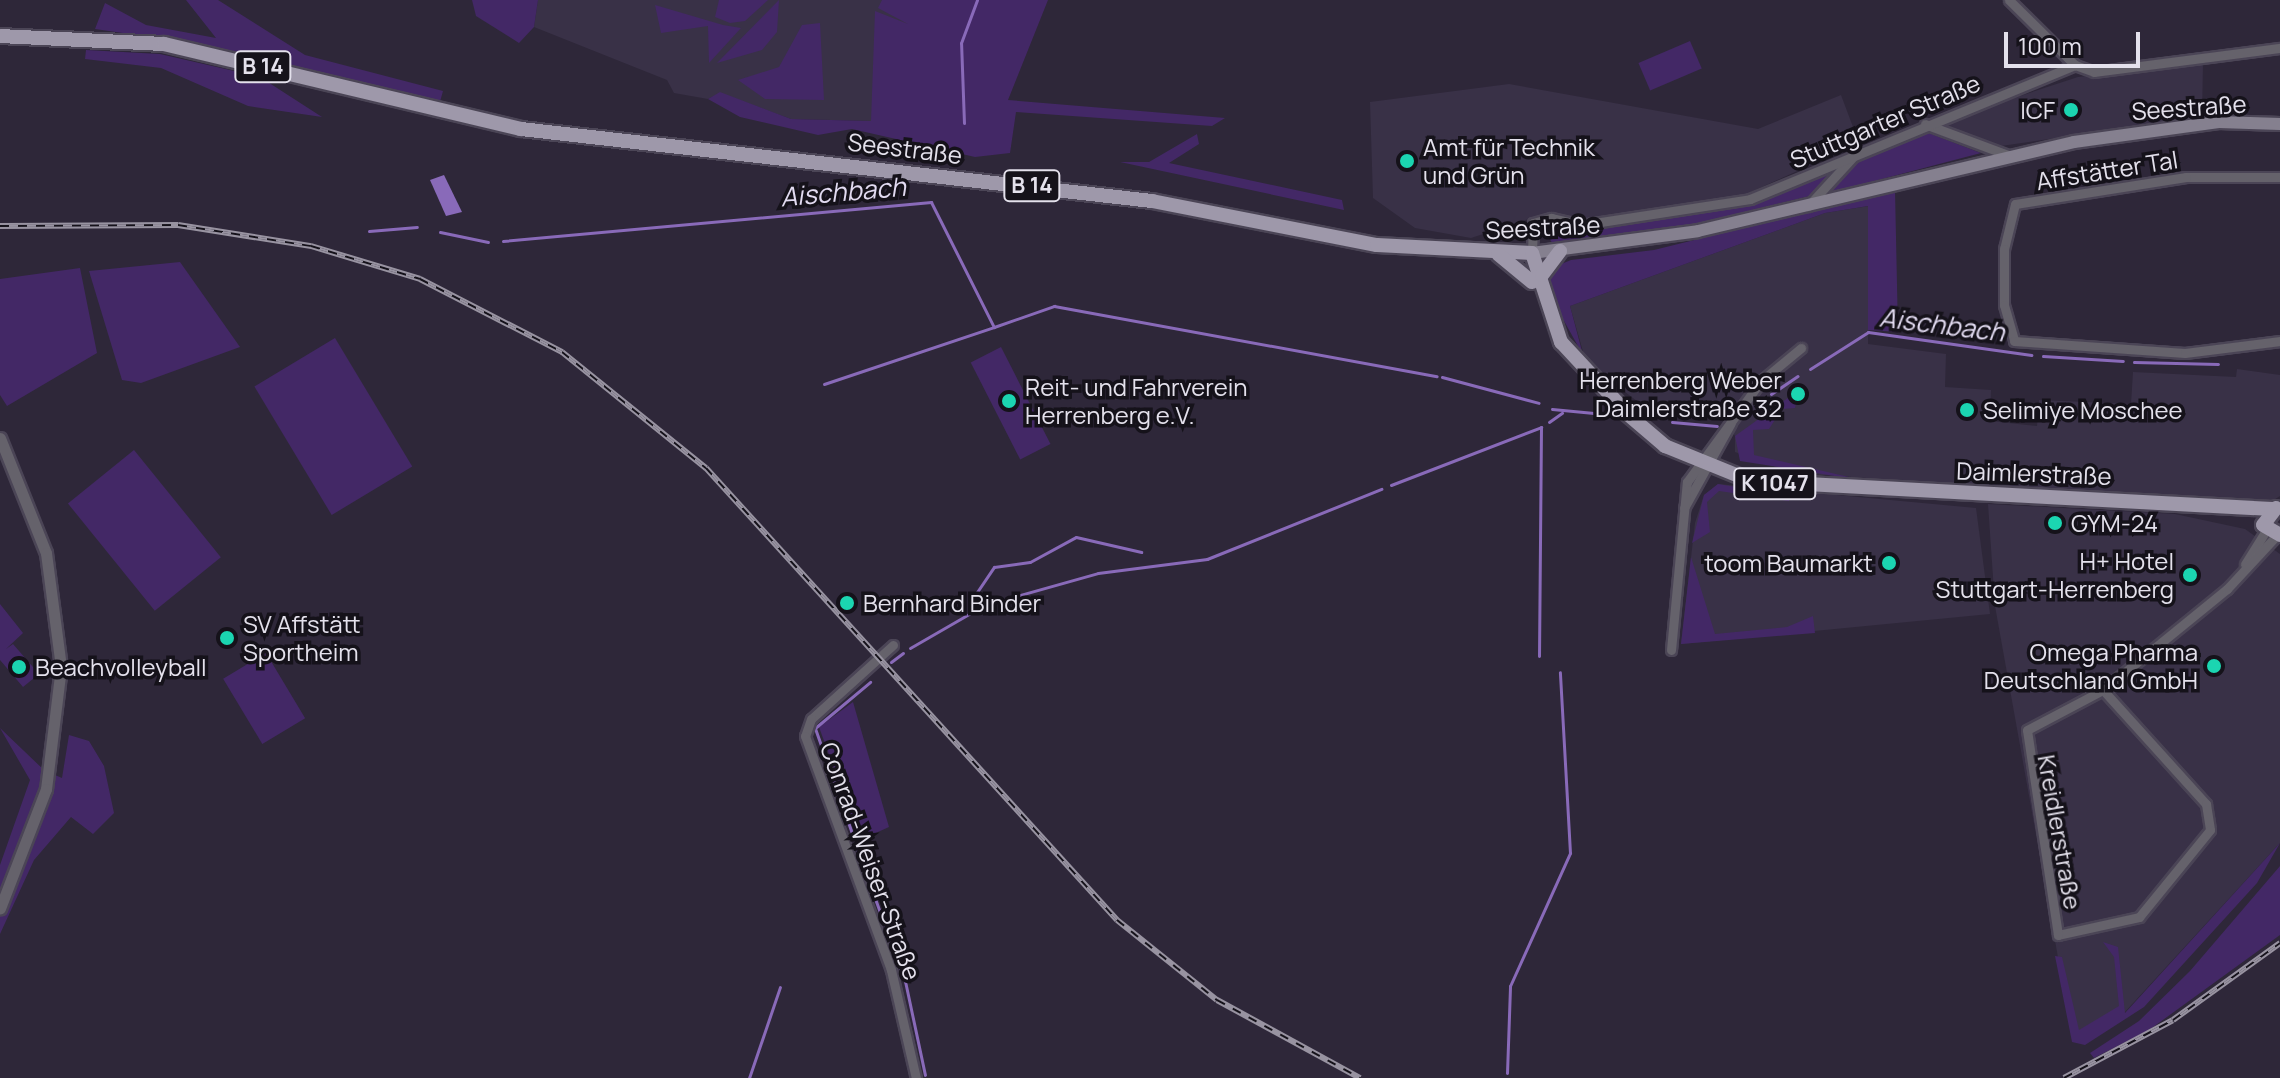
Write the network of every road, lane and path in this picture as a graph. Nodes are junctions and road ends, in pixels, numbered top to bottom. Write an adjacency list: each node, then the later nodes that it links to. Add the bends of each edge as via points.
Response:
1 (2009, 0): 4 (street)
2 (0, 36): 13 (main road, Seestraße / B 14, via 164,44 521,129 1121,197 1377,245)
3 (2280, 48): 4 (street, Stuttgarter Straße, via 2094,72)
4 (2075, 65): 5 (street, Stuttgarter Straße)
5 (1925, 124): 7 (street, Stuttgarter Straße); 8 (street)
6 (2280, 124): 8 (main road, Seestraße / B 14, via 2140,131)
7 (1854, 155): 10 (street); 12 (street, Stuttgarter Straße, via 1750,199 1581,225 1551,218 1533,223)
8 (2008, 155): 10 (main road, Seestraße / B 14)
9 (2280, 177): 15 (street, Affstätter Tal, via 2186,177 2015,204 2004,249 2004,305 2014,341 2185,353)
10 (1807, 206): 11 (main road, Seestraße / B 14)
11 (1560, 251): 12 (main road, Seestraße / B 14); 14 (main road)
12 (1532, 253): 13 (main road, Seestraße / B 14); 14 (main road, Daimlerstraße / K 1047)
13 (1498, 254): 14 (main road)
14 (1537, 278): 18 (main road, Daimlerstraße / K 1047, via 1555,330 1573,360 1643,431)
15 (2280, 341)
16 (1801, 348): 18 (street, via 1761,381)
17 (0, 438): 25 (street, via 46,553 61,667 46,789)
18 (1707, 462): 20 (main road, Daimlerstraße / K 1047, via 1751,481); 23 (street, via 1684,508)
19 (2278, 507): 20 (main road, Daimlerstraße / K 1047); 21 (main road)
20 (2224, 509): 21 (main road, Daimlerstraße / K 1047)
21 (2271, 531): 24 (street, via 2234,580)
22 (893, 645): 26 (street, Conrad-Weiser-Straße, via 811,719 805,736 891,970)
23 (1671, 650)
24 (2103, 690): 24 (street, Kreidlerstraße, via 2206,804 2210,830 2202,849 2129,924 2058,935 2024,736)
25 (0, 908)
26 (916, 1078)

